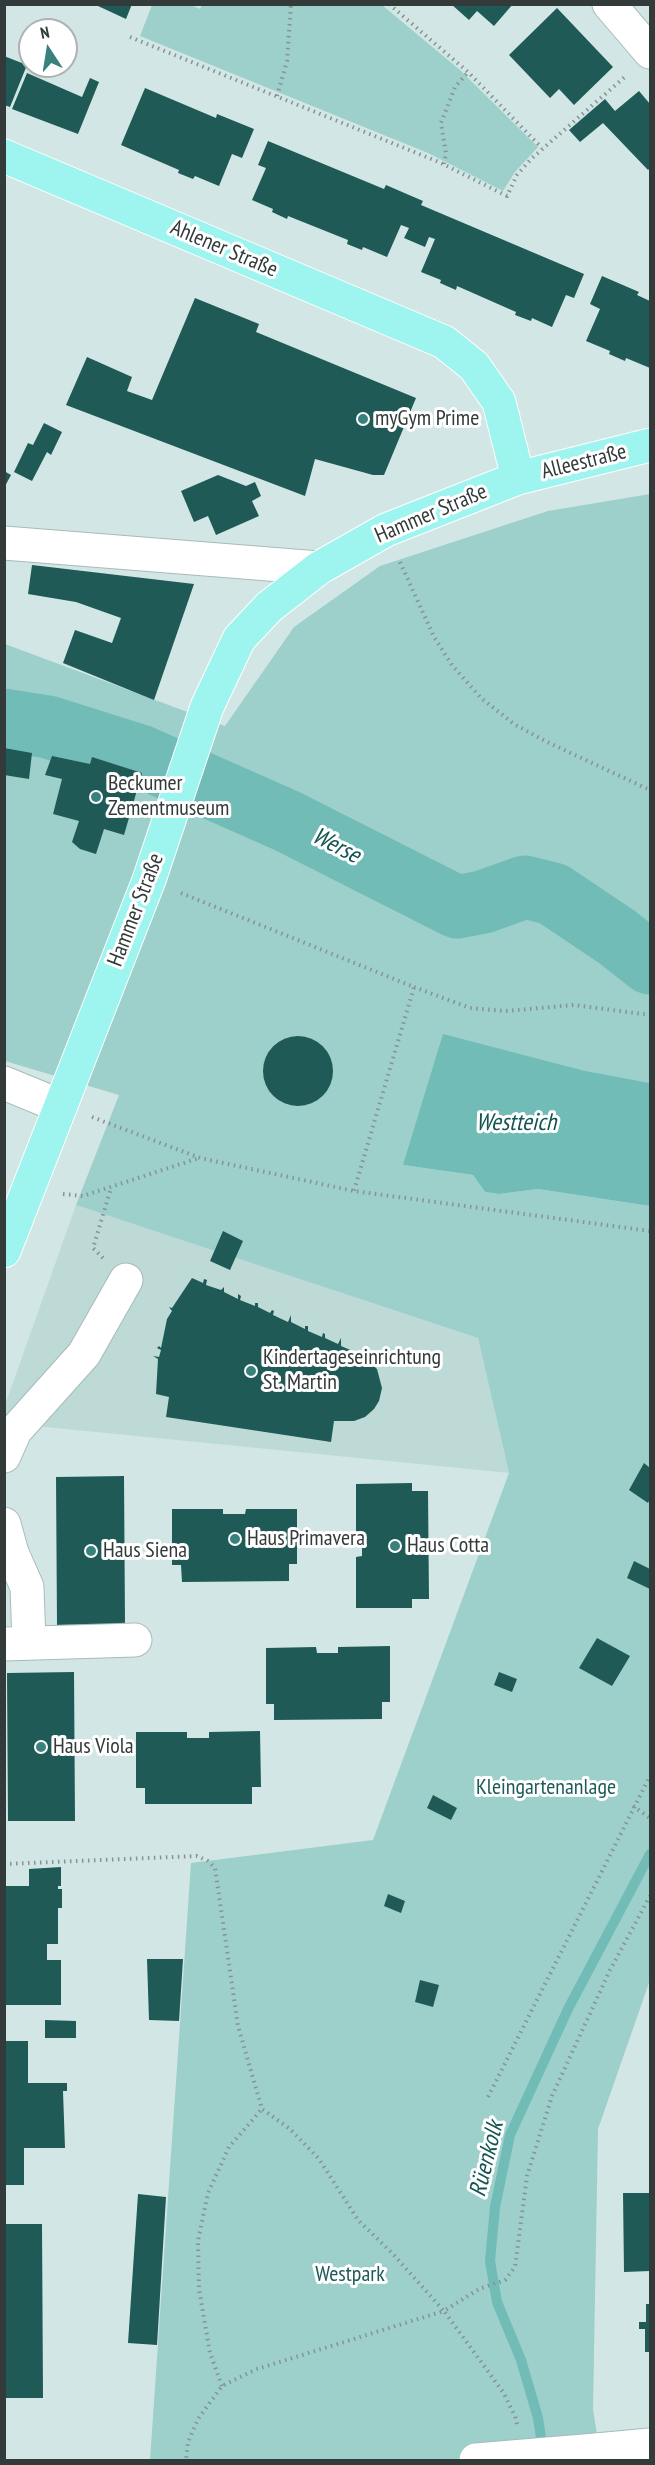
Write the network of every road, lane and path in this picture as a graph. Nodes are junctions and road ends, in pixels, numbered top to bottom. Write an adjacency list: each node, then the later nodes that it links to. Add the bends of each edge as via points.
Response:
1 (291, 4): 7 (path, via 287,61)
2 (389, 4): 6 (path)
3 (609, 4): 5 (street)
4 (130, 37): 7 (path)
5 (641, 61): 8 (path)
6 (468, 72): 8 (path); 10 (path, via 455,87 441,123)
7 (277, 96): 10 (path)
8 (542, 148): 10 (path, via 517,175 507,196)
9 (4, 156): 12 (main road, Ahlener Straße, via 444,342 474,366 499,402)
10 (444, 164)
11 (651, 445): 12 (main road, Alleestraße)
12 (518, 478): 13 (main road, Hammer Straße)
13 (386, 530): 15 (main road, Hammer Straße); 16 (path, via 434,637 481,698 514,724 545,741)
14 (4, 543): 15 (street)
15 (319, 568): 17 (main road, Hammer Straße, via 269,607 239,639 221,674)
16 (651, 790)
17 (148, 880): 18 (path); 21 (main road, Hammer Straße)
18 (414, 987): 19 (path, via 470,1008 506,1011 573,1005); 24 (path)
19 (651, 1015)
20 (4, 1083): 21 (street)
21 (60, 1106): 22 (path); 28 (main road, Hammer Straße)
22 (200, 1158): 23 (path); 24 (path)
23 (111, 1188): 25 (path, via 83,1196); 26 (path)
24 (354, 1191): 27 (path)
25 (56, 1193)
26 (99, 1229)
27 (651, 1231)
28 (4, 1251)
29 (126, 1280): 30 (street, via 84,1354 15,1431)
30 (4, 1456)
31 (4, 1524): 33 (street, via 27,1587)
32 (135, 1640): 33 (street)
33 (17, 1644)
34 (651, 1776): 35 (path)
35 (633, 1806): 36 (path); 39 (path)
36 (649, 1817)
37 (4, 1864): 40 (path, via 197,1856 215,1868 238,2026)
38 (651, 1896): 41 (path, via 610,1970 552,2096 527,2176 515,2267 505,2280 478,2289)
39 (488, 2097)
40 (262, 2109): 41 (path, via 290,2129 319,2159 358,2220); 42 (path, via 229,2147 208,2193 198,2241 199,2289 210,2353)
41 (444, 2311): 42 (path, via 257,2369); 43 (path, via 503,2392)
42 (222, 2386): 45 (path, via 198,2419 188,2442)
43 (518, 2427)
44 (651, 2445): 46 (street, bridge)
45 (186, 2460)
46 (474, 2460)

